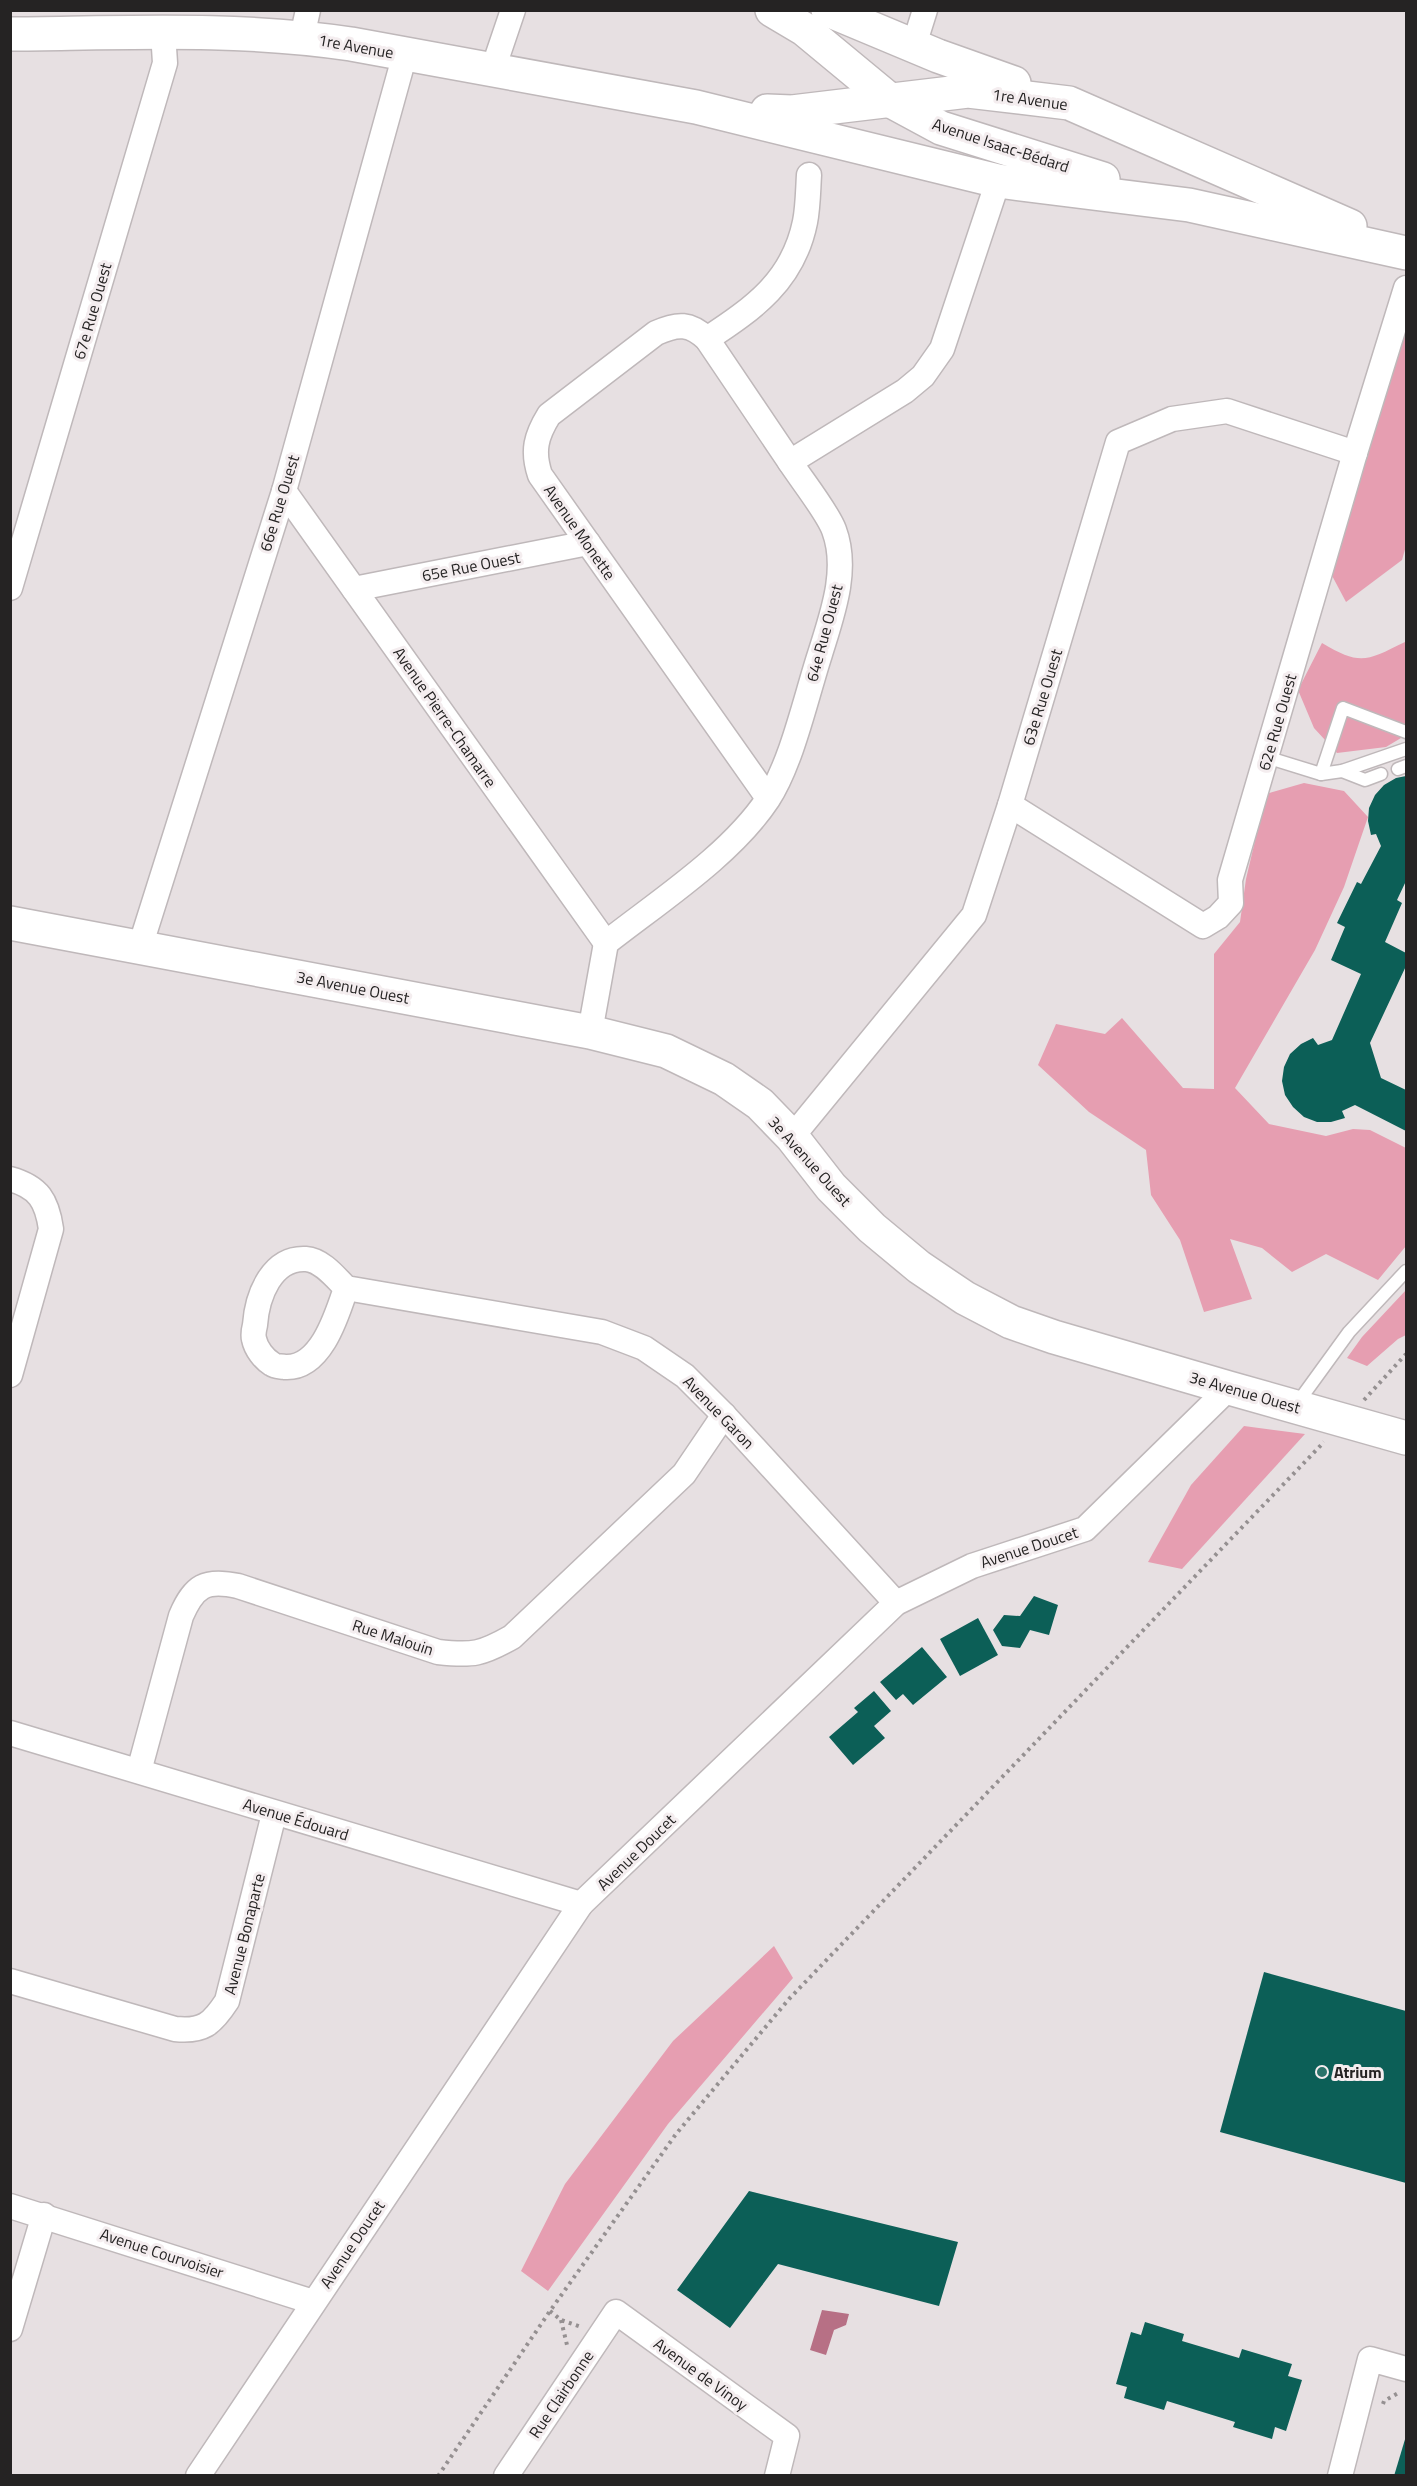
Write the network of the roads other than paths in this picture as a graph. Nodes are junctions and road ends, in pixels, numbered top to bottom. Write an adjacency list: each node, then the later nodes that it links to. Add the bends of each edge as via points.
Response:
1 (513, 10): 10 (street)
2 (772, 10): 11 (street, Avenue Isaac-Bédard, via 804,29)
3 (828, 10): 8 (street)
4 (925, 10): 8 (street)
5 (305, 24): 6 (street, 1re Avenue); 9 (street, 1re Avenue)
6 (164, 32): 7 (street, 1re Avenue); 24 (street, 67e Rue Ouest, via 165,63)
7 (10, 34)
8 (914, 45): 12 (street)
9 (405, 54): 10 (street, 1re Avenue); 22 (street, 66e Rue Ouest)
10 (493, 69): 13 (street, 1re Avenue)
11 (891, 101): 12 (street, 1re Avenue, via 968,91); 13 (street, 1re Avenue, via 792,112); 16 (street, Avenue Isaac-Bédard, via 941,129)
12 (1069, 103): 17 (street, 1re Avenue)
13 (696, 107): 15 (street, 1re Avenue)
14 (809, 176): 19 (street, via 805,222 776,286 755,307)
15 (998, 181): 16 (street, 1re Avenue); 21 (street, via 942,350 923,376)
16 (1189, 206): 17 (street, 1re Avenue)
17 (1407, 252)
18 (1407, 288): 20 (street, 62e Rue Ouest)
19 (707, 339): 21 (street, Avenue Monette); 23 (street, Avenue Monette, via 696,329 683,326 656,333 549,415 540,429 535,458 540,474)
20 (1355, 453): 28 (street, 62e Rue Ouest); 33 (street, 63e Rue Ouest, via 1227,411 1172,419 1118,442)
21 (790, 462): 32 (street, 64e Rue Ouest, via 834,528 840,550 839,576 832,615 785,764)
22 (284, 492): 25 (street, Avenue Pierre-Chamarre); 36 (street, 66e Rue Ouest)
23 (588, 543): 25 (street, 65e Rue Ouest); 32 (street, Avenue Monette)
24 (10, 588)
25 (354, 589): 35 (street, Avenue Pierre-Chamarre)
26 (1407, 732): 30 (lane, via 1343,708)
27 (1407, 749): 29 (lane)
28 (1266, 757): 30 (lane); 33 (street, 62e Rue Ouest, via 1230,880 1231,903 1203,926)
29 (1342, 771): 30 (lane); 31 (lane, via 1365,780)
30 (1321, 774)
31 (1381, 774)
32 (768, 798): 35 (street, 64e Rue Ouest, via 740,834)
33 (1010, 805): 38 (street, 63e Rue Ouest, via 975,915)
34 (10, 923): 36 (street, 3e Avenue Ouest)
35 (606, 943): 37 (street)
36 (140, 947): 37 (street, 3e Avenue Ouest)
37 (590, 1032): 38 (street, 3e Avenue Ouest, via 666,1051 724,1078 759,1104)
38 (792, 1137): 43 (street, 3e Avenue Ouest, via 831,1187 872,1228 965,1298 1033,1330)
39 (10, 1179): 42 (street, via 38,1193 48,1207 51,1229)
40 (1407, 1271): 44 (lane, via 1349,1332)
41 (346, 1288): 41 (street, via 327,1269 308,1259 290,1261 274,1272 262,1289 256,1313 254,1338 262,1356 275,1366 293,1367 307,1361 320,1347); 45 (street, Avenue Garon, via 602,1332 652,1353 685,1376)
42 (10, 1375)
43 (1229, 1388): 44 (street, 3e Avenue Ouest); 47 (street, Avenue Doucet, via 1085,1529 972,1566)
44 (1295, 1406): 46 (street, 3e Avenue Ouest)
45 (724, 1415): 47 (street, Avenue Garon); 49 (street, Rue Malouin, via 684,1474 512,1636 488,1651 466,1655 438,1652 238,1586 222,1582 204,1585 190,1595 181,1616)
46 (1407, 1438)
47 (896, 1603): 51 (street, Avenue Doucet)
48 (10, 1733): 49 (street, Avenue Édouard)
49 (139, 1771): 50 (street, Avenue Édouard)
50 (274, 1814): 51 (street, Avenue Édouard); 52 (street, Avenue Bonaparte, via 227,2001 206,2026 175,2029)
51 (581, 1905): 55 (street, Avenue Doucet)
52 (10, 1981)
53 (10, 2206): 54 (street, Avenue Courvoisier)
54 (44, 2215): 55 (street, Avenue Courvoisier); 57 (street)
55 (313, 2302): 59 (street, Avenue Doucet)
56 (616, 2312): 60 (street, Rue Clairbonne); 61 (street, Avenue de Vinoy, via 787,2436)
57 (10, 2329)
58 (1407, 2369): 62 (street, via 1371,2359)
59 (198, 2475)
60 (506, 2475)
61 (777, 2475)
62 (1340, 2475)

